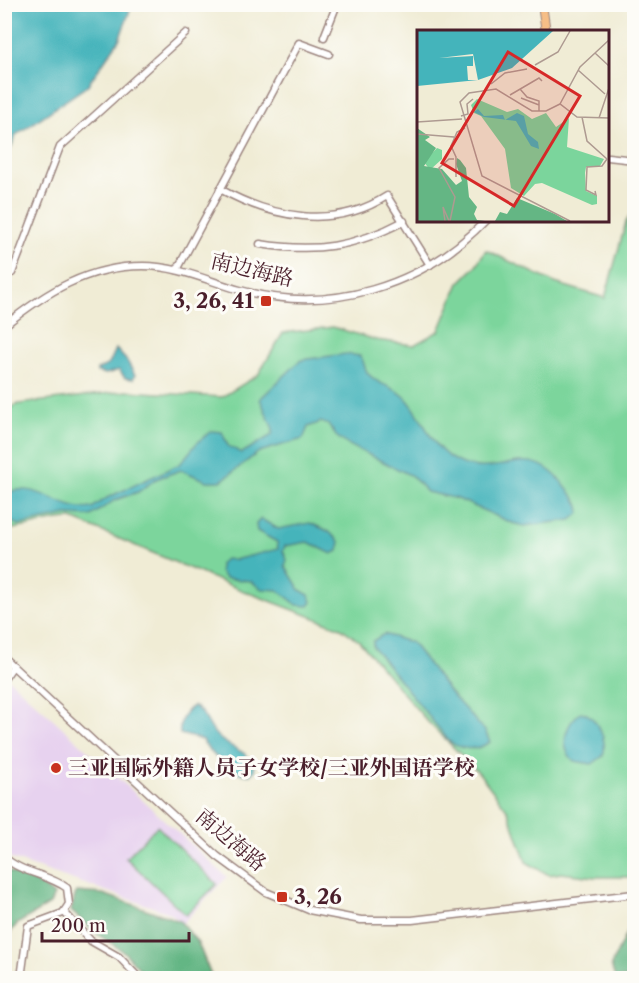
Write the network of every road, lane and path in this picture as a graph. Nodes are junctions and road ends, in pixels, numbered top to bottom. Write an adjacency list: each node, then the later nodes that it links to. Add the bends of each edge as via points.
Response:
1 (337, 4): 5 (street)
2 (542, 4): 3 (main road)
3 (546, 30)
4 (186, 33): 15 (street, via 60,147)
5 (324, 37)
6 (329, 54): 9 (street, via 299,44)
7 (609, 158): 8 (street)
8 (634, 160)
9 (220, 189): 10 (street, via 260,209 300,217 346,212 387,196); 14 (street)
10 (404, 221): 12 (street, via 339,246 293,249); 13 (street)
11 (484, 222): 13 (street, 南边海路)
12 (260, 244)
13 (430, 265): 14 (street, 南边海路, via 381,288 328,299 297,300 265,296)
14 (177, 270): 16 (street, 南边海路, via 142,266 84,276 46,294)
15 (12, 273)
16 (4, 326)
17 (4, 658): 18 (street, 南边海路)
18 (13, 666): 19 (street); 21 (street, 南边海路, via 217,856 266,892 309,910 362,920 412,920)
19 (4, 679)
20 (4, 857): 22 (street, via 11,864 53,878 67,888 69,904)
21 (634, 894)
22 (64, 912): 23 (street, via 28,926); 24 (street, via 92,941 119,957)
23 (21, 978)
24 (139, 978)

